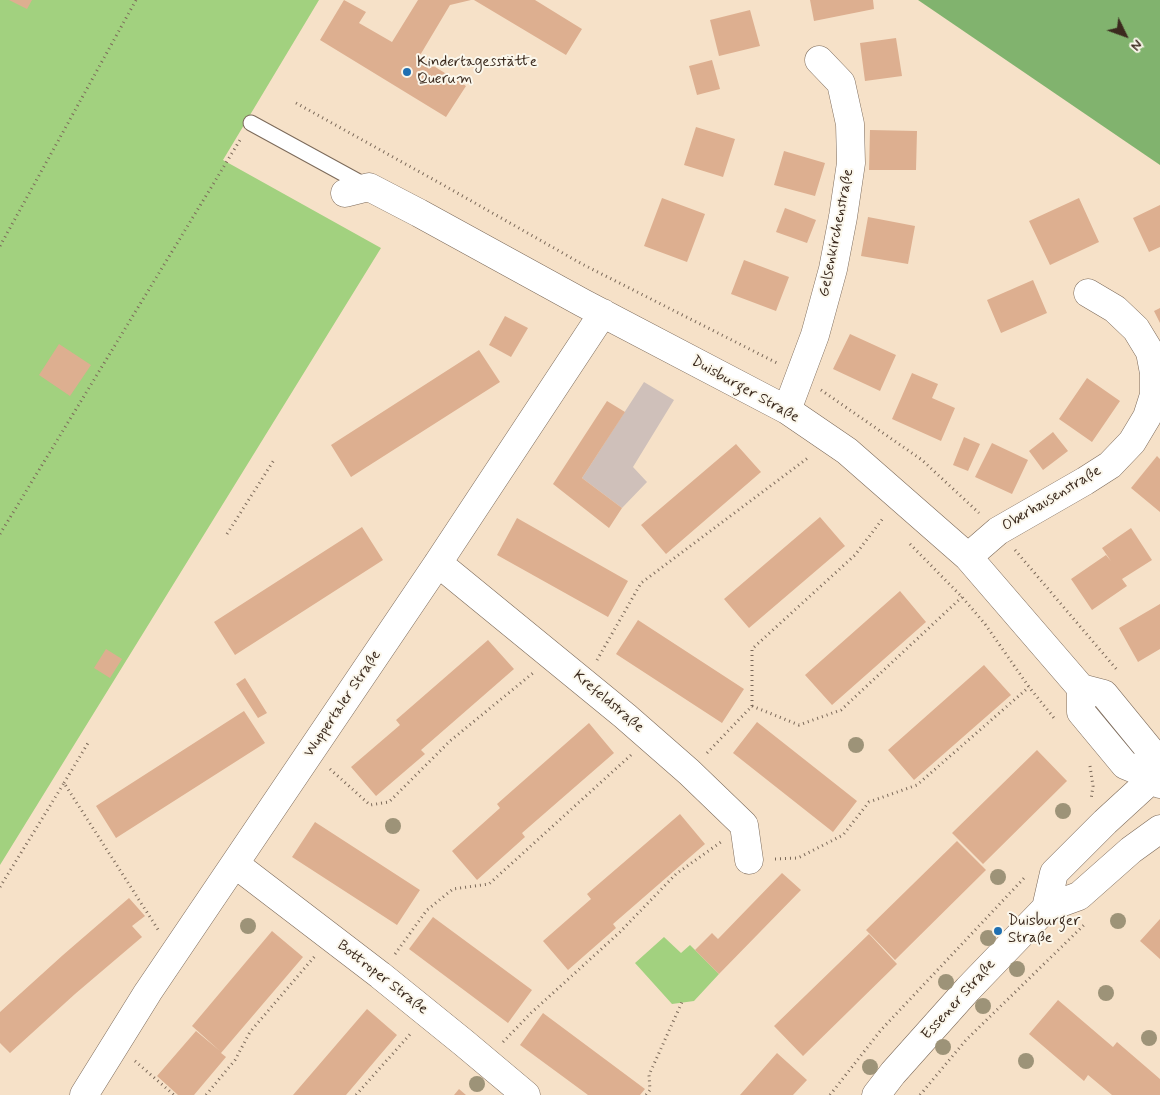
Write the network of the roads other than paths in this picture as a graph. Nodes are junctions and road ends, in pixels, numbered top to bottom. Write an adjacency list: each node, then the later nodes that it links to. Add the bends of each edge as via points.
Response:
1 (819, 60): 6 (street, Gelsenkirchenstraße, via 841,83 850,124 852,163 833,269 815,335)
2 (251, 123): 3 (lane)
3 (357, 190): 5 (street, Duisburger Straße, via 419,213)
4 (1088, 293): 7 (street, Oberhausenstraße, via 1116,309 1136,329 1150,352 1154,395 1147,417 1132,442 1110,465 998,532)
5 (604, 313): 6 (street, Duisburger Straße); 8 (street, Wuppertaler Straße)
6 (787, 410): 7 (street, Duisburger Straße, via 847,451)
7 (968, 557): 9 (street, Duisburger Straße, via 1081,688 1104,694 1149,749)
8 (438, 563): 11 (street, Krefeldstraße, via 585,682 689,772 744,825); 12 (street, Wuppertaler Straße)
9 (1157, 780): 13 (street, via 1105,822 1054,873)
10 (1160, 829): 13 (street, Essener Straße, via 1078,896)
11 (749, 860)
12 (235, 864): 14 (street, Wuppertaler Straße, via 148,992); 15 (street, Bottroper Straße, via 380,975)
13 (1046, 908): 16 (street, Essener Straße, via 968,989)
14 (84, 1095)
15 (526, 1095)
16 (876, 1095)

